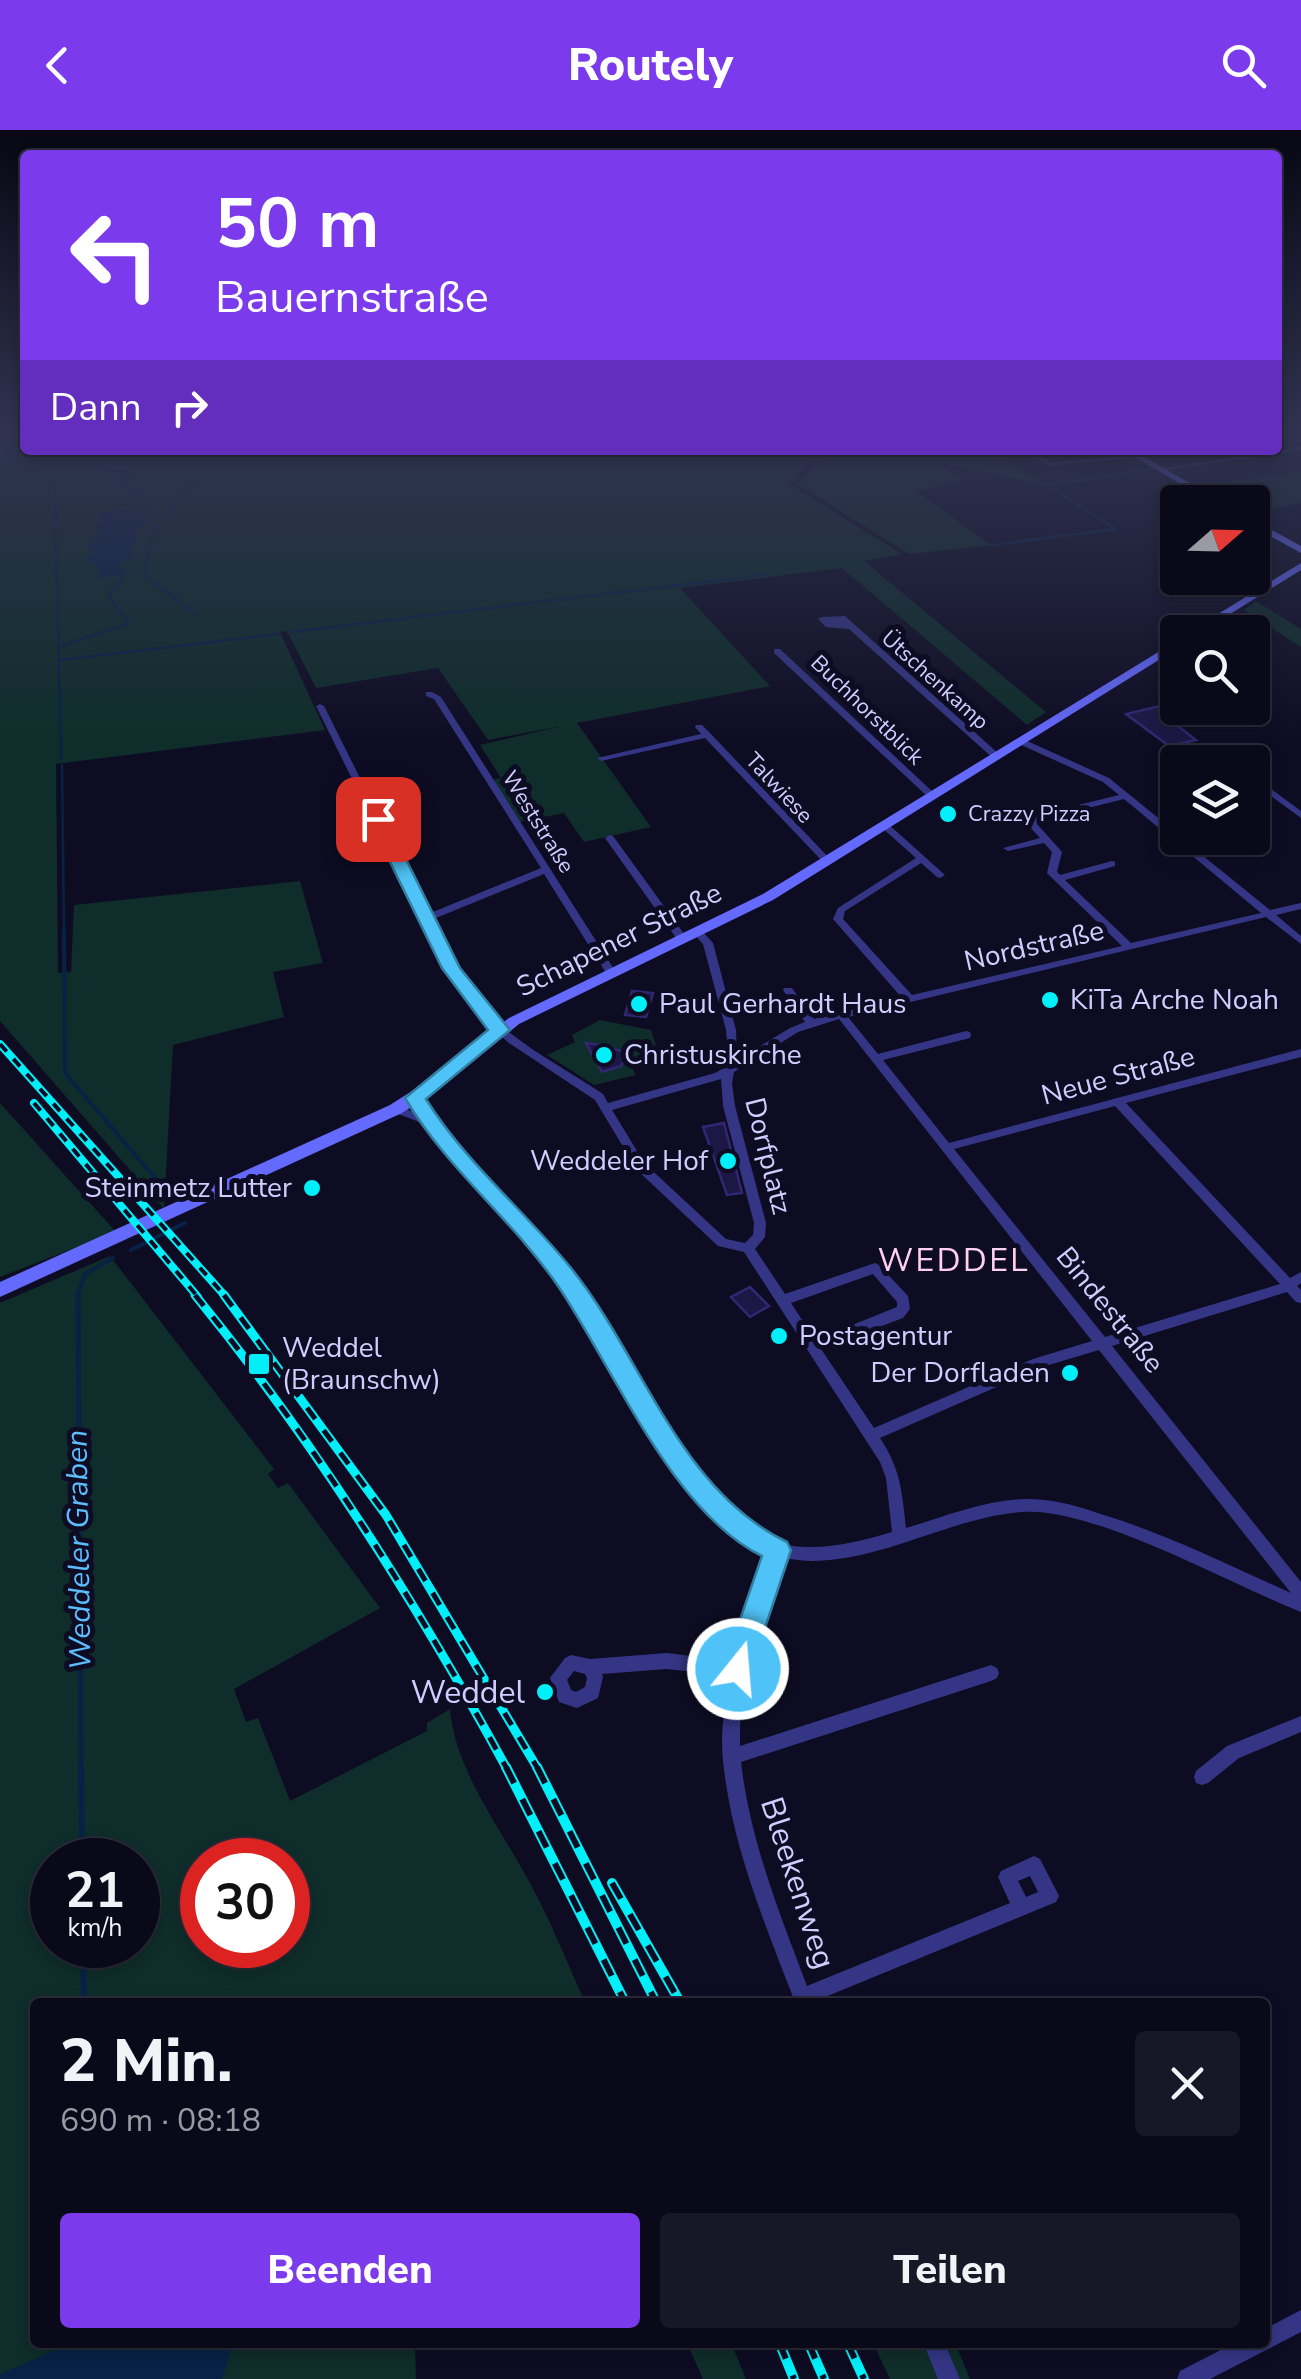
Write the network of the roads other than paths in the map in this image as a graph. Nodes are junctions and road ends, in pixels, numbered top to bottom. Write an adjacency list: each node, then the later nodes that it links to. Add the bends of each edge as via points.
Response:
1 (1276, 536): 2 (street)
2 (1301, 550)
3 (1301, 566): 4 (street)
4 (1222, 615)
5 (850, 627): 11 (street, Ütschenkamp)
6 (777, 651): 14 (street, Buchhorstblick)
7 (1160, 654): 10 (street, Schapener Straße)
8 (428, 694): 24 (street, Weststraße, via 437,696)
9 (320, 706): 29 (street)
10 (1022, 742): 11 (street, Schapener Straße); 15 (street)
11 (997, 756): 14 (street, Schapener Straße)
12 (601, 758): 22 (street, Talwiese, via 703,731)
13 (1270, 791): 16 (street)
14 (932, 796): 17 (street, Schapener Straße)
15 (1126, 796): 19 (street, via 1041,816 1032,824); 28 (street)
16 (1301, 815)
17 (884, 825): 21 (street); 22 (street, Schapener Straße)
18 (610, 838): 31 (street)
19 (1044, 840): 20 (street); 26 (street, via 1057,852)
20 (1008, 848)
21 (922, 858): 25 (street); 36 (street, via 841,910 838,919)
22 (827, 861): 30 (street, Schapener Straße)
23 (1112, 864): 26 (street)
24 (545, 870): 29 (street); 34 (street, Weststraße)
25 (940, 876)
26 (1057, 879): 33 (street)
27 (1301, 906): 28 (street, Nordstraße)
28 (1268, 914): 32 (street); 33 (street, Nordstraße)
29 (426, 918): 39 (street, via 463,988)
30 (698, 933): 31 (street, Schapener Straße); 44 (street, Dorfplatz, via 708,943 732,1030)
31 (684, 940): 34 (street, Schapener Straße)
32 (1301, 941)
33 (1129, 947): 36 (street, Nordstraße)
34 (612, 974): 39 (street, Schapener Straße)
35 (788, 990): 38 (street)
36 (909, 1000): 37 (street, Nordstraße)
37 (841, 1015): 38 (street, Nordstraße); 42 (street, Bindestraße)
38 (811, 1024): 44 (street, Nordstraße)
39 (500, 1030): 45 (street, Schapener Straße); 47 (street)
40 (966, 1035): 42 (street)
41 (1295, 1055): 43 (street); 46 (street, Neue Straße)
42 (877, 1058): 50 (street, Bindestraße)
43 (1301, 1068)
44 (728, 1071): 47 (street, Nordstraße); 51 (street, Dorfplatz, via 728,1106 760,1223 759,1238)
45 (415, 1098): 48 (street, Schapener Straße); 49 (street)
46 (1118, 1102): 50 (street, Neue Straße); 52 (street)
47 (609, 1107): 51 (street, Dorfplatz, via 641,1167 722,1243)
48 (396, 1109): 49 (street); 53 (street, Schapener Straße)
49 (430, 1123): 60 (street, via 565,1277 692,1479 754,1539)
50 (948, 1147): 56 (street, Bindestraße)
51 (748, 1248): 55 (street, Dorfplatz)
52 (1295, 1281): 54 (street); 56 (street)
53 (0, 1290)
54 (1301, 1298)
55 (783, 1300): 57 (street, Dorfplatz); 57 (street, via 875,1268 903,1300 898,1314)
56 (1104, 1344): 58 (street, via 1038,1363); 61 (street, Bindestraße)
57 (815, 1346): 58 (street, Dorfplatz)
58 (871, 1436): 59 (street, Dorfplatz, via 893,1478)
59 (900, 1535): 60 (street, via 825,1552); 62 (street, via 1027,1505 1053,1506)
60 (778, 1550): 64 (street, Bleekenweg)
61 (1301, 1594)
62 (1301, 1605)
63 (590, 1667): 64 (street, via 667,1661)
64 (738, 1669): 67 (street, Bleekenweg)
65 (992, 1673): 67 (street)
66 (1301, 1724): 68 (street, via 1234,1752)
67 (730, 1758): 70 (street, Bleekenweg, via 743,1831)
68 (1202, 1777)
69 (1022, 1908): 71 (street, Bleekenweg)
70 (802, 1998)
71 (808, 1998)
72 (1301, 2321): 73 (street)
73 (1270, 2337)
74 (936, 2348): 76 (street)
75 (1248, 2348): 77 (street)
76 (950, 2379)
77 (1188, 2379)

